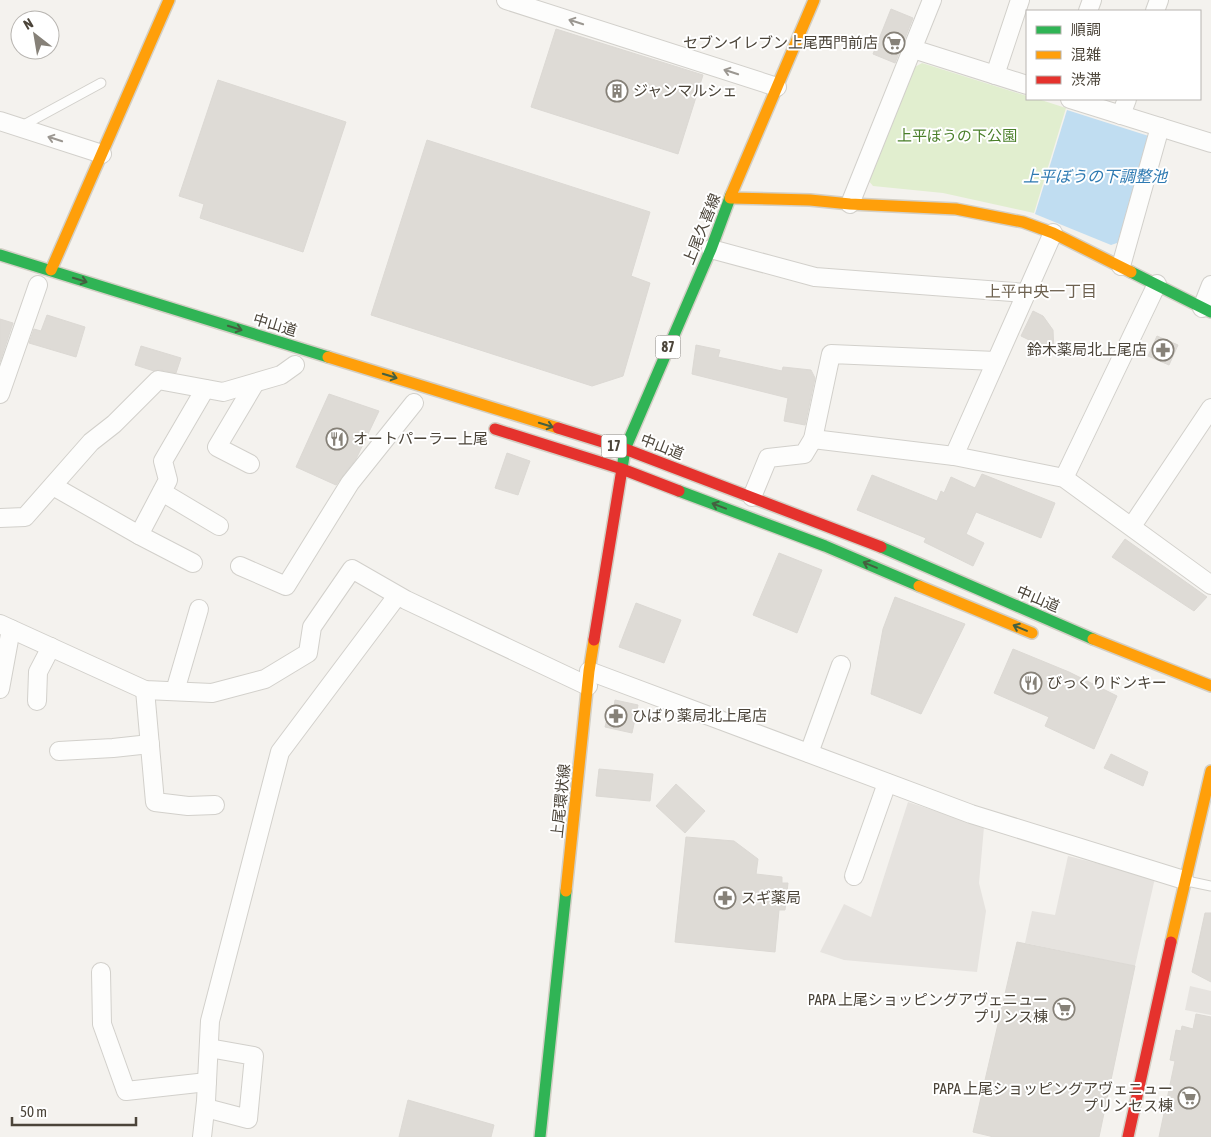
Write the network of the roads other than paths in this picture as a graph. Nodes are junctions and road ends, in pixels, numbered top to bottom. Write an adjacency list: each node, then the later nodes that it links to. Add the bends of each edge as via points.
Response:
1 (169, 0): 17 (main road)
2 (506, 0): 10 (street, one-way to 2)
3 (814, 0): 10 (main road, 上尾久喜線 / 87)
4 (932, 0): 6 (street)
5 (1020, 0): 7 (street)
6 (913, 49): 7 (street); 19 (street)
7 (995, 75): 9 (street)
8 (101, 83): 14 (lane)
9 (1026, 85)
10 (777, 87): 18 (main road, 上尾久喜線 / 87)
11 (1077, 100): 12 (street)
12 (1124, 107): 15 (street)
13 (0, 121): 14 (street)
14 (19, 127): 17 (street, one-way to 14)
15 (1160, 127): 16 (street); 23 (street)
16 (1211, 143)
17 (102, 154): 24 (main road)
18 (729, 201): 19 (main road, via 810,200); 21 (main road, 上尾久喜線 / 87)
19 (850, 204): 20 (main road, via 956,209 1023,222)
20 (1053, 233): 23 (main road); 28 (street)
21 (711, 249): 28 (street, via 815,277); 40 (main road, 上尾久喜線 / 87)
22 (0, 255): 24 (main road, 中山道 / 17)
23 (1121, 266): 25 (main road)
24 (51, 270): 40 (main road, 中山道 / 17, one-way to 40)
25 (1157, 284): 29 (main road); 44 (street)
26 (1211, 284): 29 (street)
27 (38, 285): 35 (street)
28 (1026, 293): 31 (street)
29 (1207, 310)
30 (277, 359): 32 (main road)
31 (996, 361): 39 (street, via 831,354); 41 (street)
32 (300, 367): 33 (street)
33 (255, 383): 34 (street, via 223,392); 42 (street, via 217,447)
34 (205, 389): 45 (street, via 158,380 91,442); 46 (street, via 163,461 168,480)
35 (0, 394)
36 (414, 403): 53 (street, via 350,483 286,586)
37 (1211, 408): 50 (street)
38 (480, 424): 43 (main road, 17)
39 (813, 439): 41 (street); 47 (street, via 804,454 768,458)
40 (625, 450): 43 (main road, 上尾久喜線 / 87); 47 (main road, 中山道 / 17)
41 (954, 456): 44 (street)
42 (250, 464)
43 (622, 469): 58 (main road, 17, one-way to 43, via 825,546); 61 (main road, 上尾環状線)
44 (1064, 478): 50 (street)
45 (53, 486): 48 (street, via 25,517); 51 (street)
46 (162, 492): 49 (street); 51 (street)
47 (752, 497): 62 (main road, 中山道 / 17, via 862,539 1057,624)
48 (0, 518)
49 (219, 526)
50 (1132, 526): 54 (street)
51 (139, 535): 52 (street)
52 (193, 563)
53 (240, 566)
54 (1211, 585)
55 (398, 596): 61 (street); 65 (street, via 352,569 312,626 308,653 265,679 212,693); 77 (street, via 280,752 210,1021)
56 (199, 609): 65 (street)
57 (5, 627): 59 (street); 63 (street)
58 (1043, 638)
59 (51, 647): 64 (street); 66 (street, via 38,672)
60 (841, 665): 69 (street)
61 (588, 679): 69 (street); 81 (main road, 上尾環状線)
62 (1211, 686)
63 (0, 689)
64 (145, 690): 65 (street); 67 (street)
65 (175, 691)
66 (37, 701)
67 (150, 744): 68 (street); 72 (street, via 155,802)
68 (59, 751)
69 (809, 753): 71 (street)
70 (1211, 771): 74 (main road)
71 (887, 783): 73 (street); 74 (street, via 971,814)
72 (215, 805)
73 (854, 876)
74 (1184, 880): 75 (lane); 82 (main road)
75 (1211, 886)
76 (102, 972): 78 (street, via 102,1024 126,1091)
77 (209, 1048): 78 (street); 79 (street, via 254,1056 248,1119)
78 (207, 1082): 79 (street)
79 (206, 1108): 80 (street)
80 (202, 1137)
81 (540, 1137)
82 (1128, 1137)

